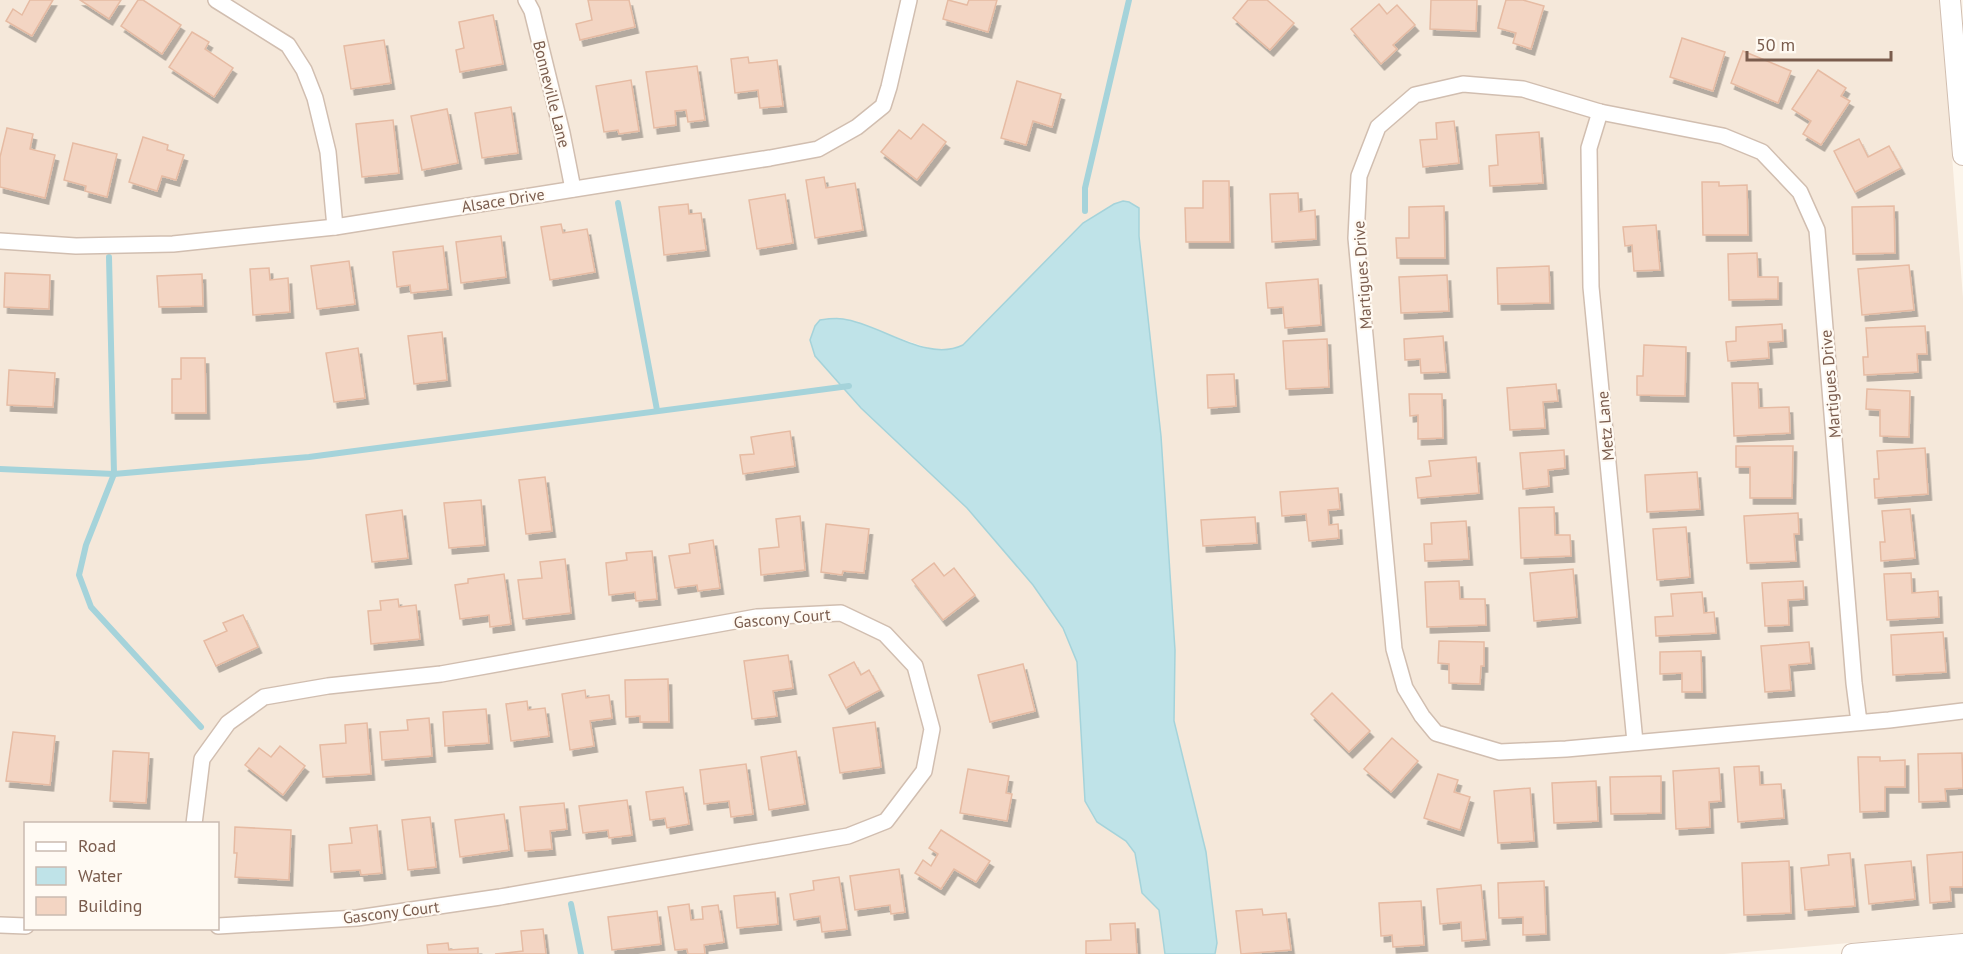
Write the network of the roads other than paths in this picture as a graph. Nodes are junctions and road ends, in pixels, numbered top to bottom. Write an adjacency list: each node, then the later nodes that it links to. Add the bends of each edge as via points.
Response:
1 (216, 0): 8 (street, via 288,45 304,70 315,98 327,152)
2 (526, 0): 7 (street, Bonneville Lane, via 532,11)
3 (909, 0): 7 (street, Alsace Drive, via 883,106 857,127 818,149)
4 (1950, 0): 6 (street)
5 (1600, 112): 11 (street, Martigues Drive, via 1723,136 1762,152 1800,192 1817,230); 12 (street, Metz Lane, via 1589,148 1591,287); 12 (street, Martigues Drive, via 1522,89 1463,84 1415,95 1378,127 1359,176 1356,238 1394,649 1405,688 1437,735 1500,752)
6 (1963, 145)
7 (573, 189): 8 (street, Alsace Drive)
8 (335, 227): 9 (street, Alsace Drive, via 173,244 76,246)
9 (0, 241)
10 (1963, 711): 11 (street, Martigues Drive)
11 (1859, 722): 12 (street, Martigues Drive)
12 (1635, 742)
13 (194, 822): 16 (street, Gascony Court, via 202,759 228,723 264,697 441,674 759,617 840,613 885,634 915,666 933,729 924,771 886,821 848,836 357,918)
14 (0, 925): 15 (street)
15 (24, 926)
16 (219, 926)
17 (1963, 944): 18 (street)
18 (1852, 954)

